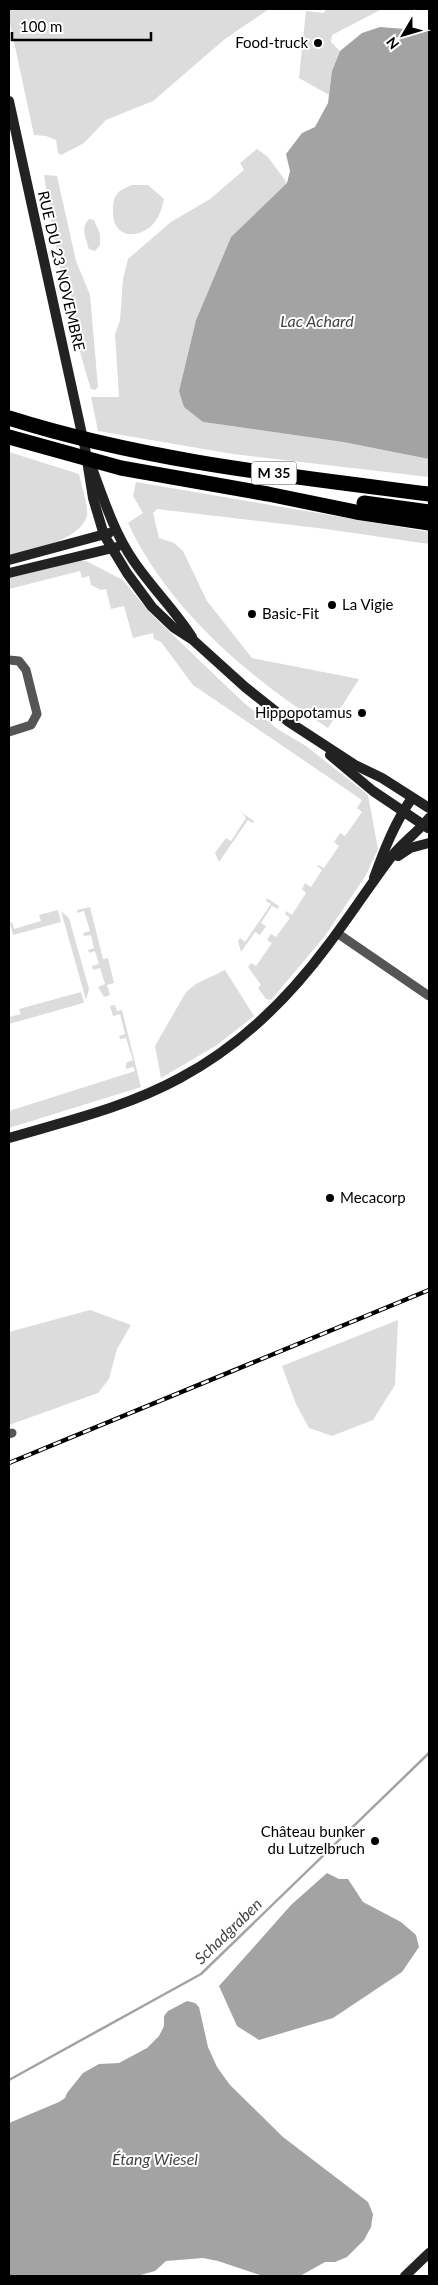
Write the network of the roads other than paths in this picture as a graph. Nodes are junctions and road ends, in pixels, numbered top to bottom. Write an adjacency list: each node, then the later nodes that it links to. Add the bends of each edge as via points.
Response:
1 (9, 101): 4 (main road, RUE DU 23 NOVEMBRE)
2 (9, 418): 6 (highway, M 35, via 120,447 195,462)
3 (9, 437): 5 (highway, M 35, via 121,468)
4 (85, 448): 9 (main road, RUE DU 23 NOVEMBRE); 10 (main road, RUE DU 23 NOVEMBRE, via 93,498)
5 (268, 494): 7 (highway, M 35); 8 (highway)
6 (429, 494)
7 (429, 512)
8 (429, 523)
9 (117, 531): 10 (main road); 11 (main road, RUE DU 23 NOVEMBRE)
10 (104, 535): 12 (main road, RUE DU 23 NOVEMBRE); 13 (main road)
11 (124, 545): 12 (main road); 15 (main road, RUE DU 23 NOVEMBRE)
12 (112, 549): 14 (main road); 15 (main road, RUE DU 23 NOVEMBRE, via 152,607 172,627)
13 (9, 560)
14 (9, 573)
15 (193, 640): 17 (main road, RUE DU 23 NOVEMBRE, via 245,688)
16 (9, 660): 18 (street, via 16,660 24,666 37,714 31,725)
17 (300, 730): 19 (main road, RUE DU 23 NOVEMBRE); 21 (main road, RUE DU 23 NOVEMBRE, via 370,789)
18 (9, 732)
19 (412, 798): 20 (main road, RUE DU 23 NOVEMBRE); 21 (main road)
20 (429, 808)
21 (403, 811): 22 (main road, RUE DU 23 NOVEMBRE); 25 (main road)
22 (427, 824): 24 (main road, via 392,857)
23 (429, 843): 24 (main road, via 410,848)
24 (386, 867): 25 (main road)
25 (371, 885): 26 (main road)
26 (337, 933): 27 (street); 28 (main road, via 304,976 268,1014 232,1046 196,1069 128,1102)
27 (429, 996)
28 (9, 1138)
29 (429, 2253): 30 (main road)
30 (405, 2276)

